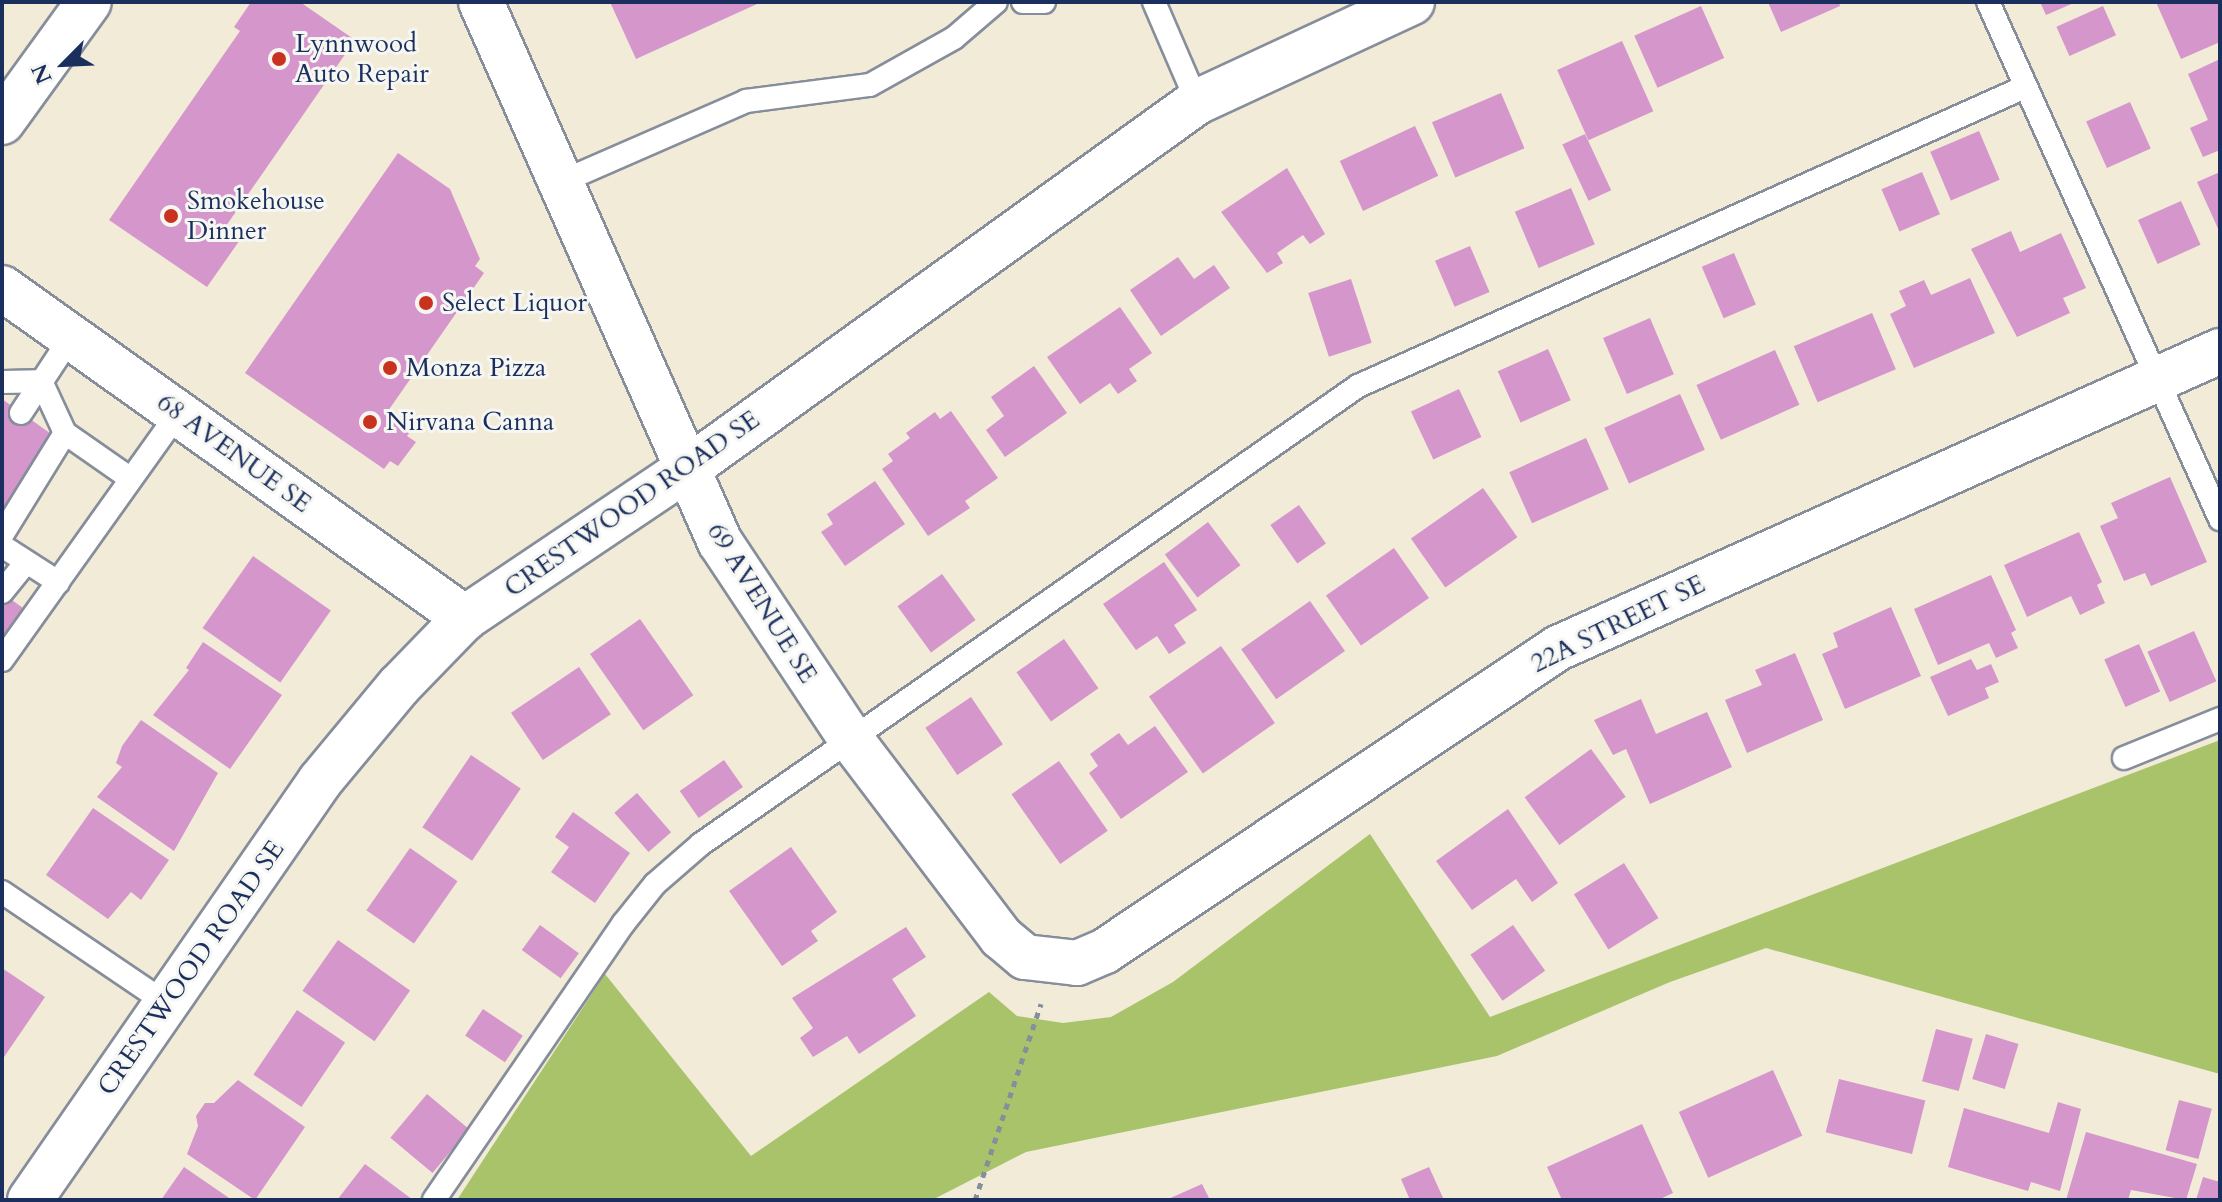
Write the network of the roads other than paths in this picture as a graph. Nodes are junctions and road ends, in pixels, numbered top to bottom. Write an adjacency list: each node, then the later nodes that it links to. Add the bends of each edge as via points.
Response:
1 (89, 2): 11 (street)
2 (481, 2): 12 (street, 69 AVENUE SE)
3 (996, 2): 12 (lane, via 954,38 870,85 746,101)
4 (1023, 2): 5 (lane)
5 (1044, 2)
6 (1154, 2): 10 (lane)
7 (1412, 2): 10 (street, CRESTWOOD ROAD SE)
8 (1988, 2): 9 (lane)
9 (2025, 87): 16 (lane); 33 (lane, via 1358,386)
10 (1197, 102): 22 (street, CRESTWOOD ROAD SE)
11 (2, 122)
12 (561, 182): 22 (street, 69 AVENUE SE)
13 (2, 288): 14 (street, 68 AVENUE SE)
14 (71, 337): 17 (lane); 20 (street, 68 AVENUE SE)
15 (2220, 351): 16 (street, 22A STREET SE)
16 (2159, 380): 24 (lane); 36 (street, 22A STREET SE, via 1558,648 1105,951 1077,963)
17 (41, 381): 18 (lane); 19 (lane); 21 (lane)
18 (2, 382)
19 (21, 413)
20 (178, 413): 23 (lane); 30 (street, 68 AVENUE SE)
21 (65, 433): 23 (lane); 25 (lane)
22 (687, 469): 30 (street, CRESTWOOD ROAD SE); 33 (street, 69 AVENUE SE, via 751,594)
23 (131, 479): 28 (lane)
24 (2220, 519)
25 (2, 535)
26 (2, 546): 27 (lane)
27 (26, 562): 28 (lane); 29 (lane)
28 (58, 582): 31 (lane)
29 (2, 592)
30 (465, 618): 37 (street, CRESTWOOD ROAD SE, via 399,686 320,781)
31 (2, 660)
32 (2220, 719): 34 (lane)
33 (853, 742): 36 (street, 69 AVENUE SE, via 1001,937 1025,957); 39 (lane, via 701,844 655,884)
34 (2124, 758)
35 (2, 892): 37 (lane)
36 (1055, 962)
37 (166, 1003): 38 (street, CRESTWOOD ROAD SE)
38 (30, 1200)
39 (434, 1200)

